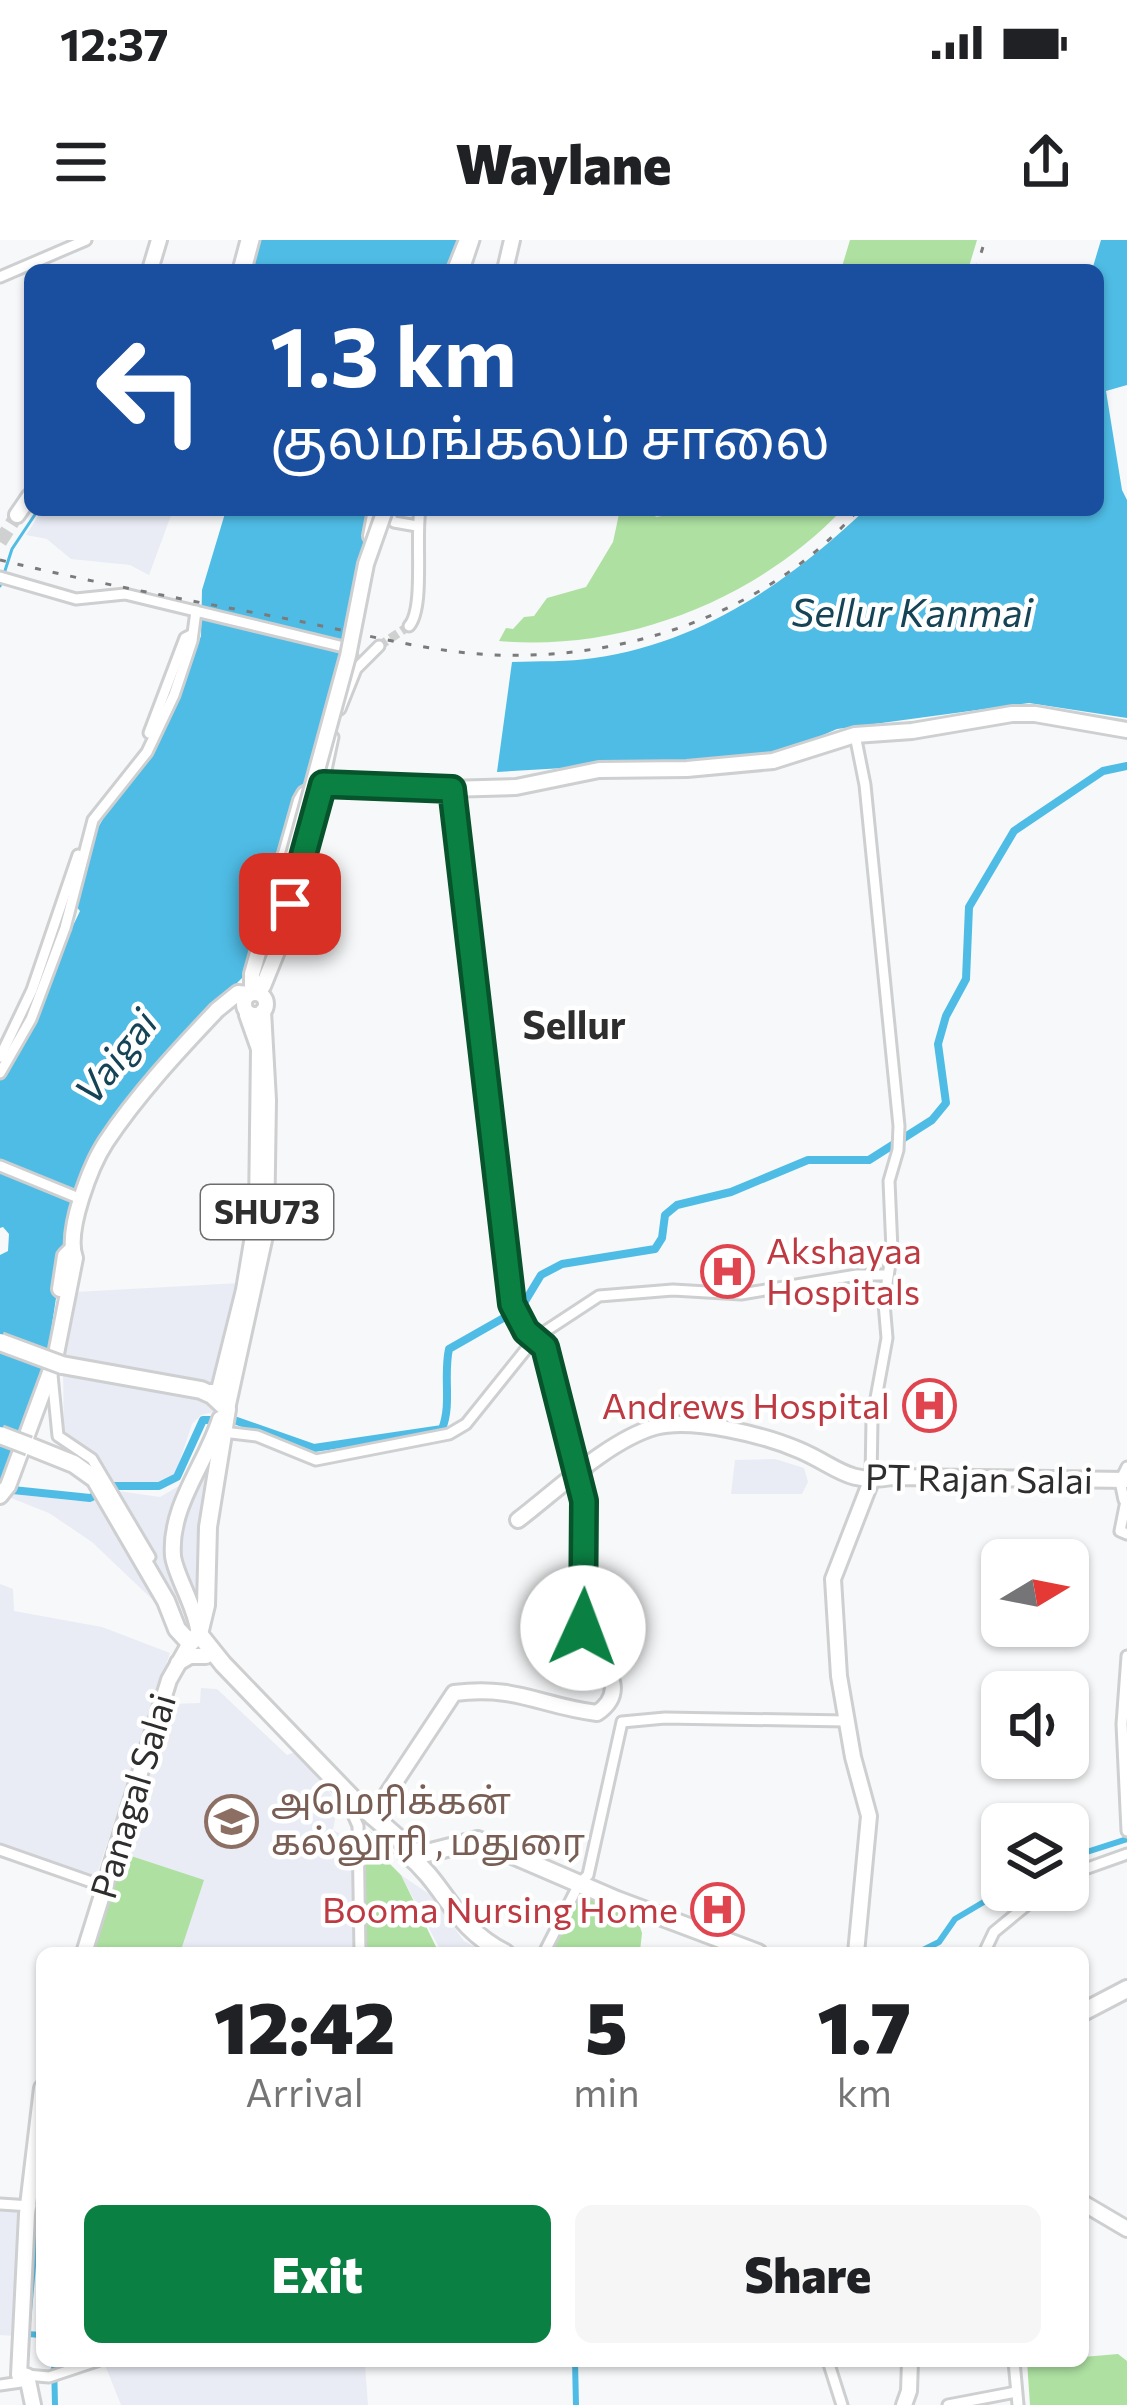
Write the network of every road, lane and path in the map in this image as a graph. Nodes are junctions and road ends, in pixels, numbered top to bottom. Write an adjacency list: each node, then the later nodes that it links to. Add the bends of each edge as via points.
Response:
1 (86, 240): 2 (street)
2 (30, 264)
3 (379, 516): 17 (main road, SHU73, bridge)
4 (388, 516): 6 (street)
5 (419, 516): 6 (street)
6 (417, 526): 9 (street, via 417,611)
7 (3, 578): 8 (street, via 76,598 125,594)
8 (198, 612): 10 (street); 12 (street, via 350,650)
9 (409, 626)
10 (190, 635): 18 (street, via 142,748 88,821 40,968); 19 (street, via 147,752 93,820 58,946)
11 (379, 646): 12 (street)
12 (350, 681): 15 (street)
13 (1127, 730): 14 (main road, via 1035,713)
14 (856, 735): 16 (main road, via 773,761 599,770 516,787); 23 (street, via 898,1135)
15 (323, 784): 16 (main road); 17 (main road, via 301,801)
16 (452, 789): 24 (street, via 512,1304)
17 (253, 994): 20 (main road, via 195,1040); 20 (main road, via 192,1036); 27 (main road, SHU73, via 268,1100 266,1232)
18 (0, 1057)
19 (0, 1073)
20 (99, 1159): 22 (main road)
21 (0, 1166): 22 (street)
22 (79, 1198): 26 (main road)
23 (888, 1275): 24 (street, via 741,1294 598,1296); 30 (street)
24 (535, 1338): 27 (street, via 449,1434 316,1460 257,1436); 29 (street, via 545,1347)
25 (0, 1342): 26 (highway, bridge)
26 (56, 1362): 27 (highway); 32 (street, via 58,1436 92,1459); 33 (main road)
27 (221, 1410): 36 (main road, via 173,1542); 38 (highway, SHU73)
28 (0, 1436): 32 (highway, bridge, via 89,1472)
29 (579, 1478): 30 (main road, PT Rajan Salai, via 650,1438 688,1432 780,1450 842,1482); 34 (main road, PT Rajan Salai); 40 (main road, via 583,1628 610,1672)
30 (869, 1484): 31 (main road, PT Rajan Salai, via 892,1477); 41 (main road, via 833,1579)
31 (1125, 1486): 35 (street, via 1120,1531)
32 (107, 1489): 37 (highway)
33 (4, 1492)
34 (520, 1524)
35 (1127, 1534)
36 (193, 1603): 37 (main road); 38 (main road)
37 (171, 1613): 38 (highway)
38 (197, 1644): 44 (highway); 55 (main road, Panagal Salai, via 177,1663)
39 (1127, 1656): 46 (street)
40 (612, 1697): 42 (street); 43 (main road, via 597,1713 516,1692 454,1693)
41 (846, 1720): 42 (street); 61 (main road, via 869,1816)
42 (622, 1722): 52 (street, via 588,1875)
43 (384, 1798): 44 (main road, via 365,1805); 45 (main road)
44 (350, 1799): 45 (highway); 47 (street)
45 (370, 1819): 47 (street); 50 (highway)
46 (1127, 1831)
47 (358, 1841): 57 (street)
48 (0, 1850): 53 (street)
49 (1127, 1854): 51 (street)
50 (424, 1861): 52 (highway, via 478,1840); 58 (highway, via 463,1924)
51 (1089, 1868)
52 (579, 1884): 59 (street); 60 (highway)
53 (100, 1885): 56 (main road, Panagal Salai)
54 (1020, 1911): 62 (street)
55 (83, 1947)
56 (83, 1947)
57 (360, 1947)
58 (496, 1947)
59 (547, 1947)
60 (742, 1947)
61 (857, 1947)
62 (987, 1947)
63 (1127, 1992): 64 (highway)
64 (1089, 2012)
65 (36, 2147): 69 (main road)
66 (36, 2171): 69 (main road)
67 (0, 2204): 69 (street)
68 (1089, 2204): 70 (main road)
69 (30, 2206): 76 (main road)
70 (1127, 2226)
71 (82, 2367): 76 (street)
72 (830, 2367): 80 (street)
73 (912, 2367): 81 (main road)
74 (913, 2367): 82 (main road)
75 (1014, 2367): 78 (street)
76 (23, 2378): 77 (street); 79 (main road)
77 (0, 2382)
78 (1016, 2392): 83 (street); 84 (street)
79 (33, 2405)
80 (842, 2405)
81 (904, 2405)
82 (916, 2405)
83 (948, 2405)
84 (1018, 2405)

